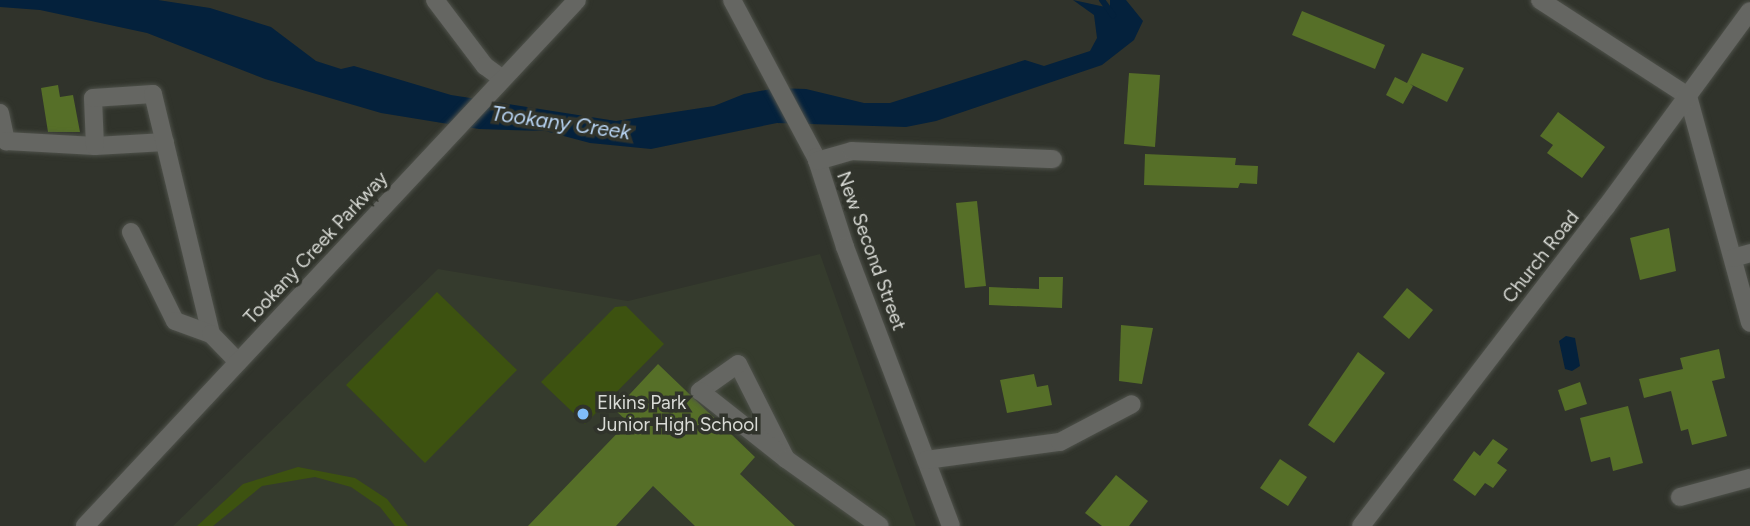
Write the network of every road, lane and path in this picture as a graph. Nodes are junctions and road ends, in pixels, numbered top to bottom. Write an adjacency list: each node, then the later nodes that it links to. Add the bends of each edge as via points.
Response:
1 (435, 0): 6 (street)
2 (577, 0): 6 (street, Tookany Creek Parkway)
3 (732, 0): 11 (street, New Second Street)
4 (1540, 0): 7 (street)
5 (1750, 11): 7 (street, Church Road)
6 (499, 85): 17 (street, Tookany Creek Parkway)
7 (1688, 96): 14 (street); 26 (street, Church Road)
8 (0, 113): 10 (street, via 6,141)
9 (165, 142): 10 (street); 10 (street, via 153,94 93,98); 16 (street)
10 (95, 146)
11 (816, 159): 12 (street, via 852,151); 20 (street, New Second Street)
12 (1053, 159)
13 (131, 232): 16 (street, via 175,321)
14 (1741, 256): 15 (street)
15 (1750, 323)
16 (211, 334): 17 (street)
17 (238, 362): 23 (street, Tookany Creek Parkway)
18 (1132, 404): 20 (street, via 1060,442)
19 (786, 459): 19 (street, via 738,364 700,391 711,399); 24 (street)
20 (926, 460): 25 (street, New Second Street)
21 (1750, 478): 22 (street)
22 (1680, 497)
23 (85, 526)
24 (880, 526)
25 (951, 526)
26 (1361, 526)

